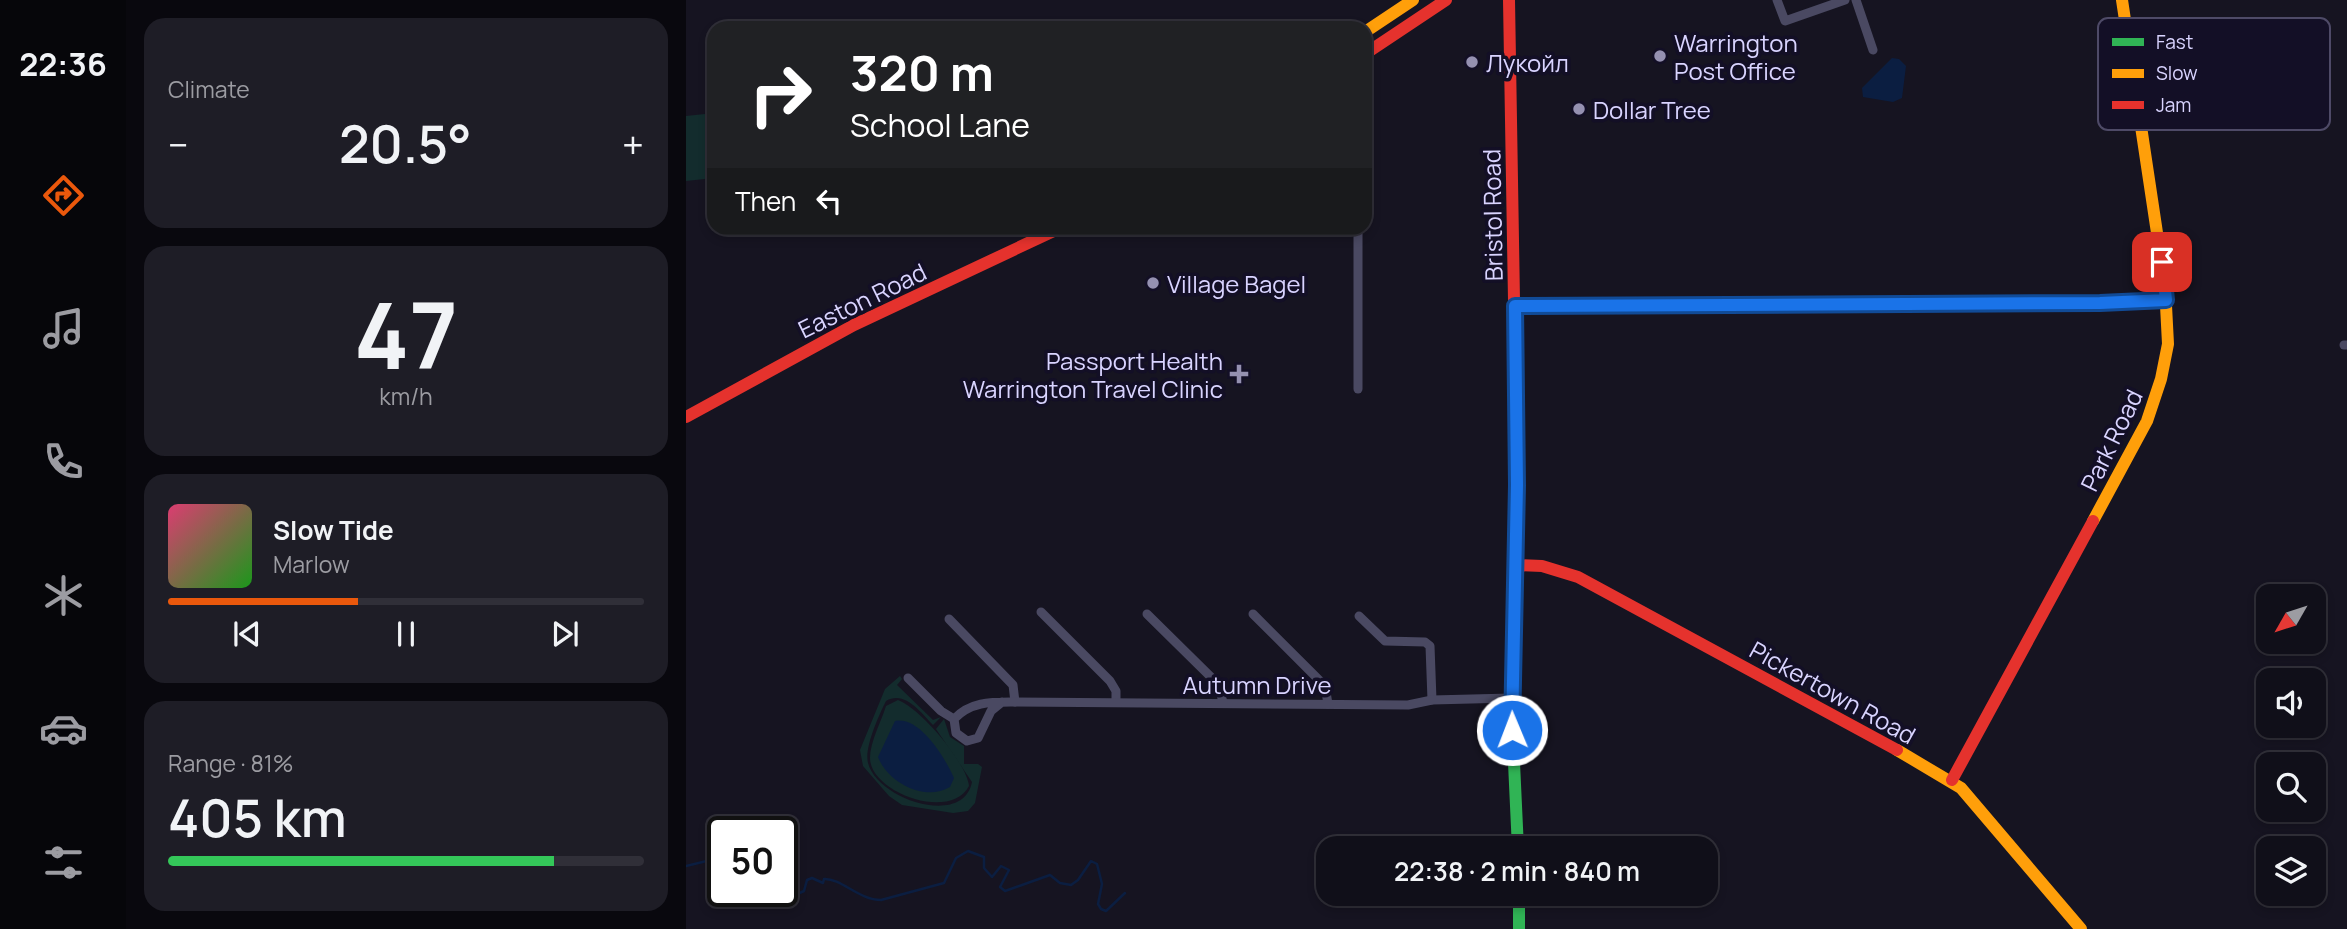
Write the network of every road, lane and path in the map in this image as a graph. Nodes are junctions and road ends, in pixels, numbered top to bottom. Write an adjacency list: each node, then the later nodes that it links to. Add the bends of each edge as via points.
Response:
1 (1413, 0): 9 (main road)
2 (1446, 0): 10 (main road)
3 (1509, 0): 16 (main road, Bristol Road)
4 (1777, 0): 5 (street, via 1785,21)
5 (1845, 0)
6 (1856, 0): 11 (street)
7 (2122, 0): 8 (main road, Park Road)
8 (2125, 18)
9 (1372, 27)
10 (1372, 49)
11 (1873, 50)
12 (2141, 130): 15 (main road, Park Road)
13 (1045, 235): 18 (main road, Easton Road, via 854,326)
14 (1358, 235): 17 (street)
15 (2166, 300): 16 (street); 34 (main road, Park Road, via 2168,344 2147,422)
16 (1515, 306): 19 (main road, Bristol Road)
17 (1358, 389)
18 (686, 417)
19 (1514, 565): 26 (main road, Bristol Road); 34 (main road, Pickertown Road, via 1542,566 1578,577)
20 (1041, 612): 30 (street, via 1110,681)
21 (1147, 614): 31 (street, via 1219,686)
22 (1253, 614): 32 (street, via 1325,686)
23 (1359, 616): 27 (street, via 1385,641 1430,646)
24 (949, 619): 29 (street, via 1012,683)
25 (908, 678): 33 (street)
26 (1511, 698): 27 (street, Autumn Drive); 35 (main road, Bristol Road)
27 (1432, 700): 32 (street, Autumn Drive, via 1408,705)
28 (1002, 702): 29 (street, Autumn Drive); 33 (street, Autumn Drive, via 974,705); 33 (street, via 991,711 975,740 958,735)
29 (1016, 702): 30 (street, Autumn Drive)
30 (1116, 702): 31 (street, Autumn Drive)
31 (1223, 703): 32 (street, Autumn Drive)
32 (1328, 704)
33 (954, 719)
34 (1952, 780): 38 (main road, Pickertown Road)
35 (1517, 836)
36 (1519, 906): 37 (main road)
37 (1519, 929)
38 (2081, 929)

